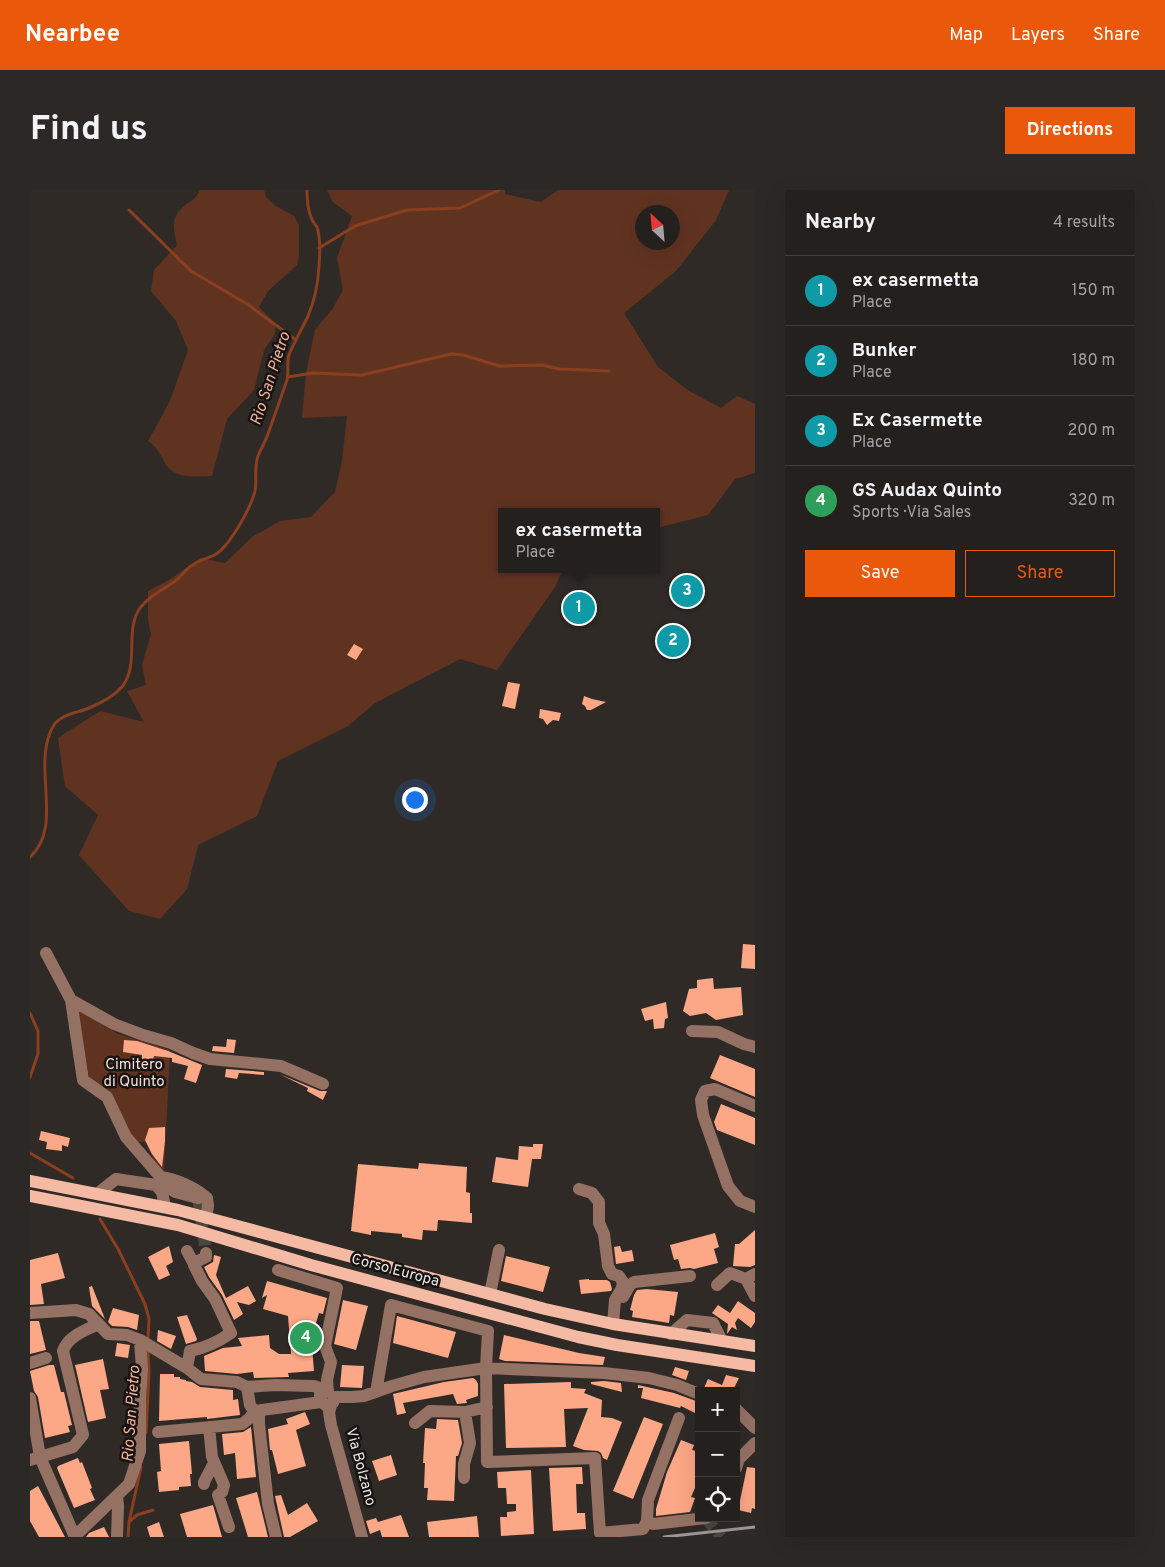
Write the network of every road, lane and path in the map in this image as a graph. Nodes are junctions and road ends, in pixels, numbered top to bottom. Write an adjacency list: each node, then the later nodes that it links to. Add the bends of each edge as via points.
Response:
1 (46, 953): 2 (street)
2 (71, 1000): 5 (street, via 114,1024 210,1059 281,1066); 7 (street, via 83,1080 106,1097 126,1137)
3 (692, 1031): 4 (street, via 718,1032)
4 (755, 1047)
5 (323, 1084)
6 (755, 1106): 14 (street, via 715,1089 705,1092 701,1100 703,1115 728,1186 740,1201)
7 (160, 1178): 12 (street, via 174,1192); 15 (street, via 170,1178 207,1198)
8 (30, 1181): 10 (main road, Corso Europa)
9 (579, 1189): 27 (street, via 592,1193 599,1202 599,1223 604,1234 608,1266 612,1274 623,1282 615,1300)
10 (97, 1194): 13 (main road, Corso Europa); 13 (street, via 116,1179 156,1185 162,1192)
11 (30, 1196): 33 (main road, Corso Europa, via 178,1225 311,1265 578,1337)
12 (198, 1198)
13 (165, 1207): 15 (main road, Corso Europa)
14 (755, 1207)
15 (206, 1218): 24 (main road, Corso Europa)
16 (499, 1250): 24 (street)
17 (187, 1251): 19 (street)
18 (206, 1253): 19 (street)
19 (194, 1264): 34 (street, via 230,1333 218,1342 190,1351)
20 (278, 1270): 40 (street, Via Bolzano, via 337,1288 325,1346 331,1362)
21 (690, 1276): 27 (street, via 634,1282)
22 (751, 1276): 23 (street, via 730,1273); 25 (street)
23 (717, 1286)
24 (490, 1294): 27 (main road, Corso Europa, via 545,1309)
25 (755, 1296)
26 (30, 1313): 28 (street, via 76,1310 89,1314)
27 (613, 1320): 30 (main road, Corso Europa, via 670,1334)
28 (99, 1324): 29 (street, via 108,1334 127,1335); 52 (street, via 73,1337 63,1350 82,1435 73,1447)
29 (140, 1340): 34 (street); 56 (street, via 140,1451 129,1484)
30 (755, 1346)
31 (46, 1358): 32 (street)
32 (30, 1363)
33 (755, 1366)
34 (187, 1368): 36 (street, via 200,1379)
35 (486, 1368): 37 (street, via 424,1378); 37 (street, via 488,1331 391,1305); 38 (street, via 649,1378); 41 (street)
36 (242, 1385): 40 (street, via 314,1386 320,1388); 42 (street, via 250,1405)
37 (376, 1392): 40 (street, via 358,1397)
38 (695, 1392)
39 (30, 1398): 52 (street)
40 (327, 1398): 42 (street); 63 (street, Via Bolzano, via 331,1425)
41 (487, 1407): 43 (street); 58 (street, via 487,1462 595,1458 600,1533 644,1528)
42 (257, 1411): 47 (street, via 242,1424); 62 (street, via 268,1504)
43 (465, 1412): 46 (street, via 430,1411); 54 (street, via 470,1443)
44 (740, 1413): 48 (street)
45 (680, 1418): 58 (street, via 648,1500)
46 (415, 1423)
47 (208, 1427): 49 (street); 53 (street)
48 (755, 1428)
49 (158, 1432)
50 (755, 1443): 51 (street)
51 (740, 1458)
52 (35, 1459): 60 (street)
53 (214, 1463): 55 (street); 59 (street, via 224,1485 218,1495)
54 (464, 1478)
55 (204, 1484)
56 (117, 1496): 60 (street); 61 (street)
57 (695, 1519): 58 (street, via 653,1524)
58 (647, 1521)
59 (229, 1527)
60 (74, 1537)
61 (117, 1537)
62 (276, 1537)
63 (362, 1537)

